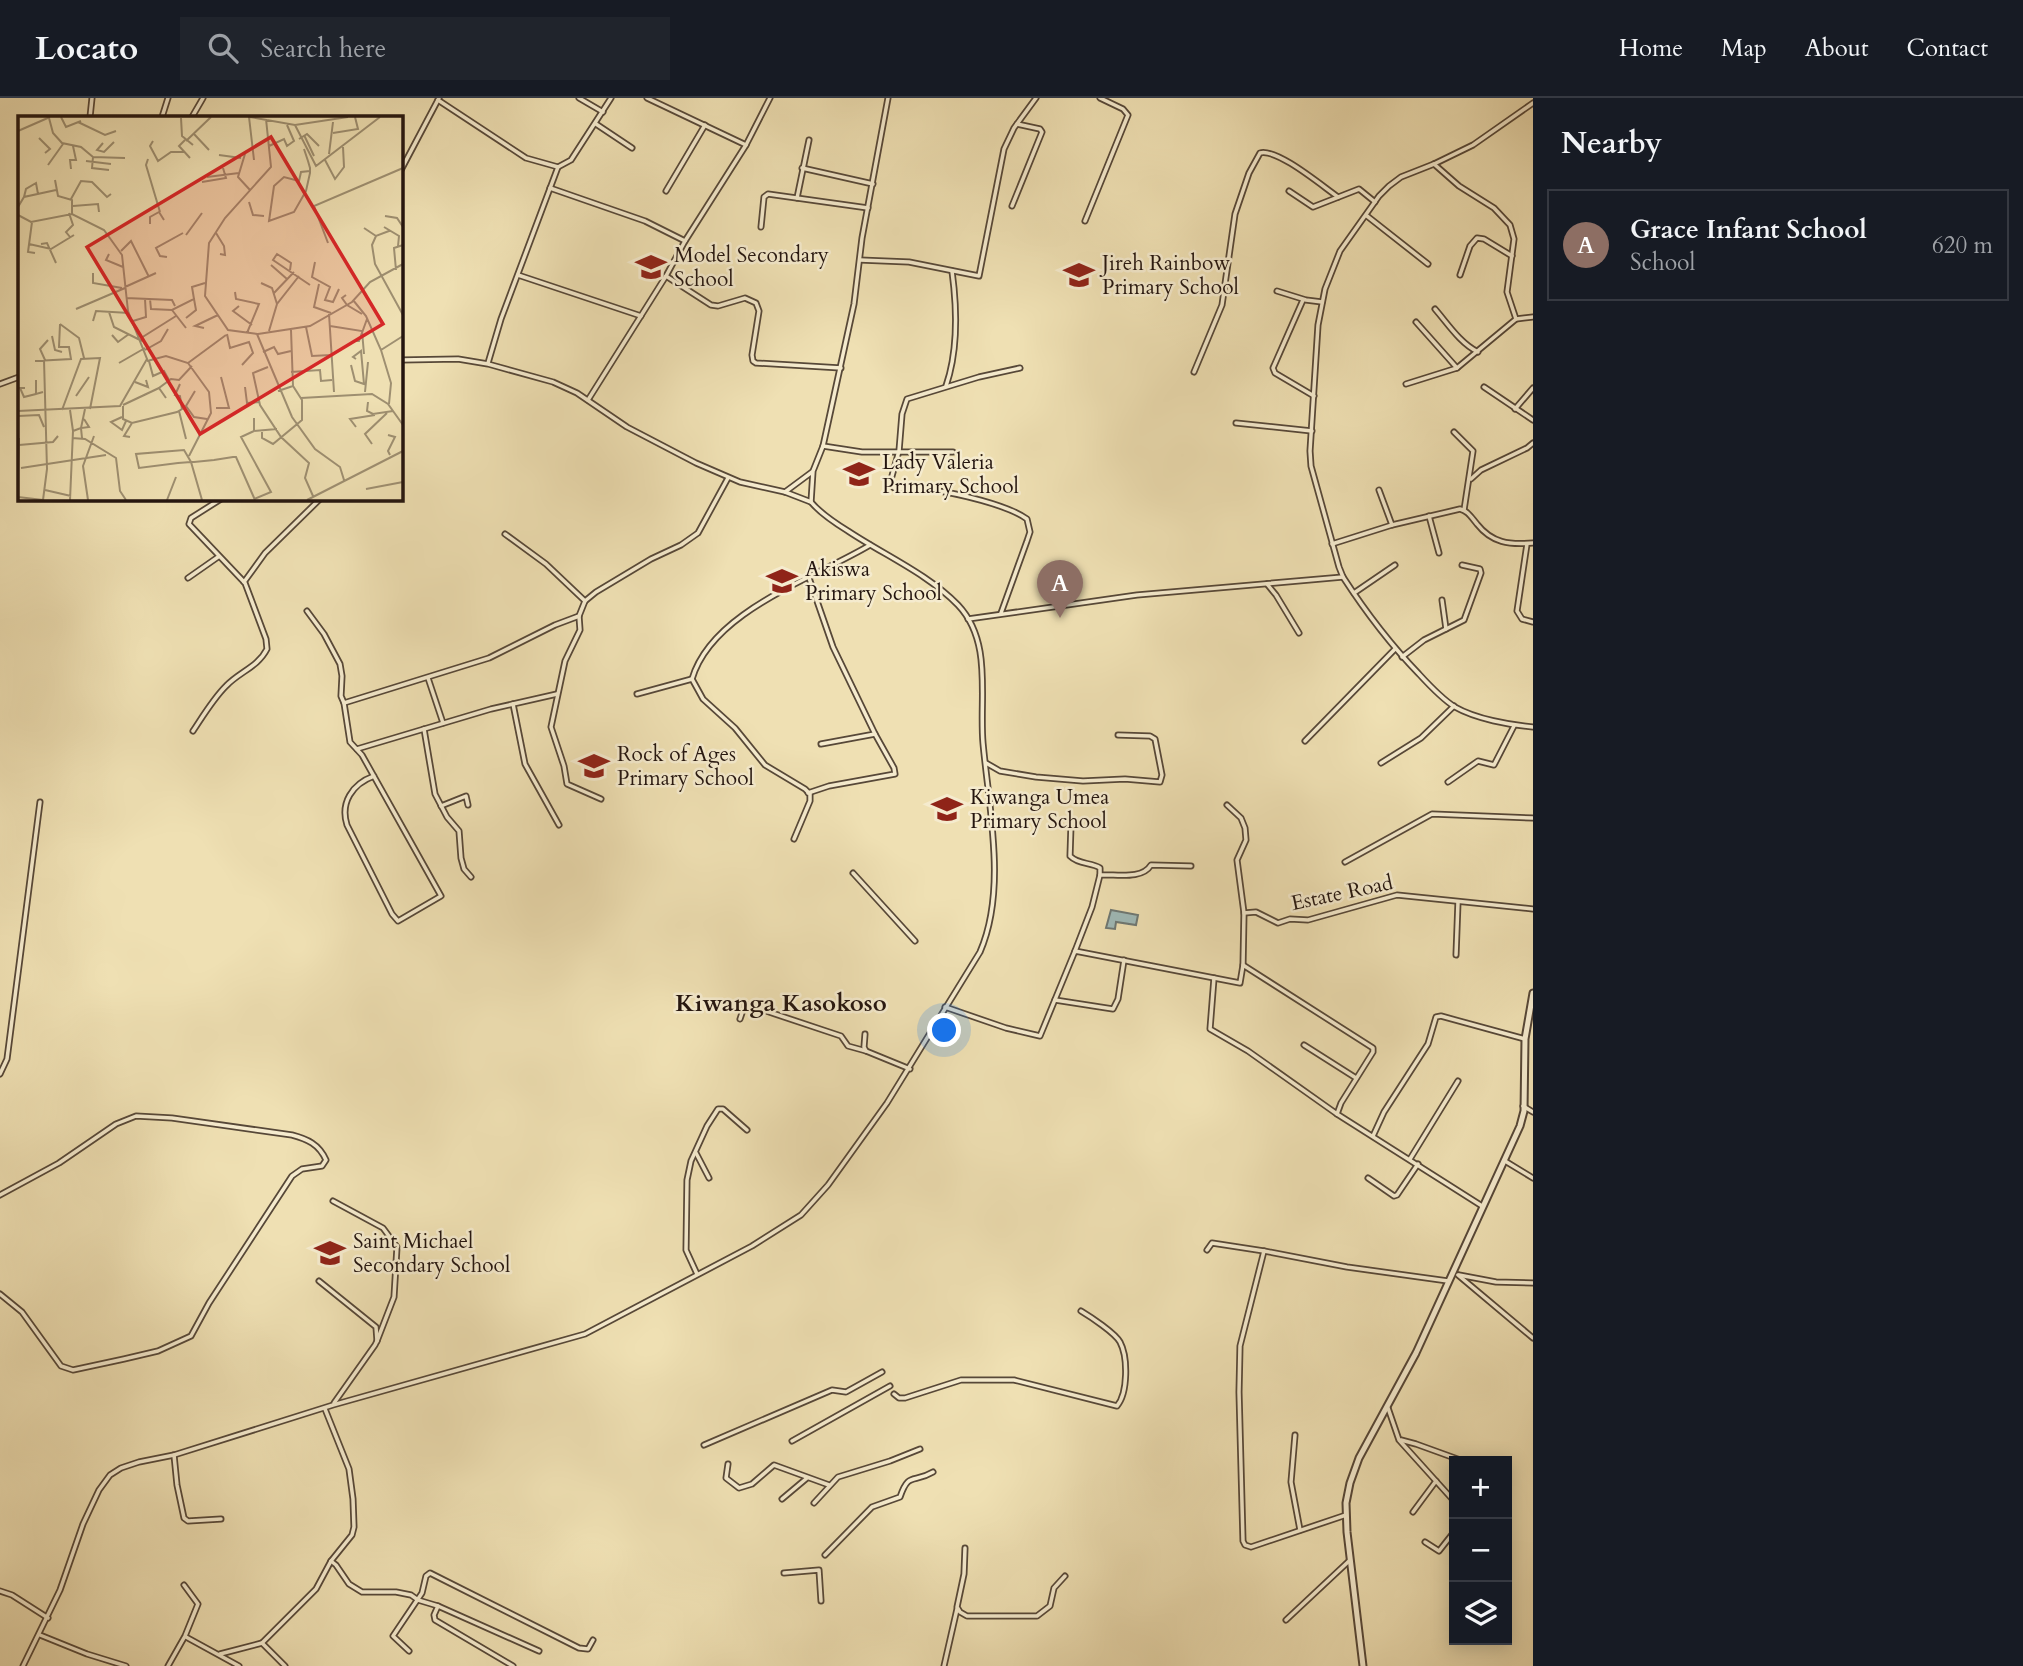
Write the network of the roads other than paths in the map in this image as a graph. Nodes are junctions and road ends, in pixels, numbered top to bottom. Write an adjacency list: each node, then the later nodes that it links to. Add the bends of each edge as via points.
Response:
1 (92, 98): 14 (street)
2 (168, 98): 15 (street)
3 (203, 98): 16 (street)
4 (579, 98): 13 (street)
5 (611, 98): 13 (street)
6 (647, 98): 19 (street)
7 (770, 98): 21 (street)
8 (888, 98): 27 (street)
9 (1036, 98): 18 (street)
10 (1100, 98): 37 (street, via 1128,115)
11 (439, 99): 24 (street, via 526,158); 25 (street)
12 (1533, 103): 23 (street, via 1482,140)
13 (604, 112): 17 (street)
14 (90, 116)
15 (162, 116)
16 (193, 116)
17 (596, 124): 22 (street); 24 (street, via 571,160)
18 (1017, 124): 34 (street, via 1042,132); 43 (street, via 1000,163 979,276)
19 (705, 125): 21 (street); 29 (street)
20 (808, 140): 26 (street)
21 (746, 145): 39 (street)
22 (632, 148)
23 (1434, 164): 33 (street, via 1401,177); 40 (street, via 1505,218 1513,233)
24 (558, 167): 28 (street)
25 (402, 168)
26 (802, 169): 27 (street); 32 (street)
27 (873, 184): 35 (street)
28 (550, 188): 39 (street, via 645,221); 44 (street)
29 (666, 191)
30 (1289, 191): 31 (street, via 1313,207)
31 (1338, 197): 33 (street, via 1361,190); 61 (street, via 1278,156 1260,153 1235,214 1222,305)
32 (797, 198): 35 (street); 38 (street, via 765,195)
33 (1376, 202): 36 (street)
34 (1012, 206)
35 (868, 208): 41 (street)
36 (1366, 215): 42 (street); 49 (street, via 1340,251)
37 (1085, 221)
38 (761, 227)
39 (685, 241): 46 (street)
40 (1512, 256): 45 (street, via 1477,238); 53 (street, via 1507,292)
41 (860, 260): 43 (street, via 909,262); 58 (street)
42 (1428, 264)
43 (952, 271): 65 (street, via 954,338)
44 (519, 275): 51 (street); 57 (street)
45 (1460, 275)
46 (666, 276): 51 (street); 58 (street, via 711,305 745,298 756,303 759,312 752,355 756,363)
47 (1277, 291): 48 (street)
48 (1303, 300): 49 (street); 68 (street, via 1273,368)
49 (1322, 302): 68 (street)
50 (1435, 309): 55 (street, via 1469,348)
51 (641, 316): 69 (street)
52 (1533, 317): 53 (street)
53 (1516, 319): 55 (street)
54 (1416, 322): 60 (street)
55 (1478, 352): 60 (street)
56 (402, 360): 57 (street, via 458,359)
57 (488, 364): 69 (street, via 553,382)
58 (842, 368): 76 (street)
59 (1020, 368): 65 (street)
60 (1457, 368): 64 (street)
61 (1194, 372)
62 (18, 377): 63 (street)
63 (0, 384)
64 (1406, 384)
65 (946, 387): 77 (street, via 907,399)
66 (1484, 387): 70 (street)
67 (1533, 388): 70 (street)
68 (1314, 396): 73 (street)
69 (589, 400): 80 (street, via 648,439)
70 (1515, 409): 71 (street)
71 (1533, 420)
72 (1236, 423): 73 (street)
73 (1312, 431): 92 (street, via 1311,466)
74 (1454, 432): 81 (street, via 1473,451)
75 (1533, 443): 81 (street)
76 (823, 446): 77 (street); 79 (street)
77 (899, 451): 78 (street); 108 (street, via 890,483 894,488 940,491 1014,511 1027,519 1030,531)
78 (953, 452)
79 (813, 471): 83 (street); 86 (street)
80 (728, 478): 83 (street); 106 (street, via 698,533)
81 (1469, 480): 87 (street)
82 (1379, 490): 89 (street)
83 (785, 492): 86 (street)
84 (220, 500): 96 (street, via 188,521)
85 (319, 500): 102 (street, via 265,553)
86 (811, 502): 94 (street)
87 (1464, 510): 88 (street); 93 (street, via 1494,540)
88 (1429, 516): 89 (street); 95 (street)
89 (1392, 525): 92 (street)
90 (505, 534): 106 (street)
91 (1533, 543): 93 (street)
92 (1332, 544): 99 (street)
93 (1527, 544): 111 (street, via 1517,611 1522,619)
94 (870, 545): 101 (street); 110 (street, via 945,592)
95 (1439, 553)
96 (218, 557): 100 (street); 102 (street)
97 (1395, 565): 104 (street)
98 (1462, 565): 112 (street, via 1481,573 1464,620)
99 (1343, 577): 103 (street); 104 (street)
100 (188, 578)
101 (809, 579): 117 (street, via 743,613 704,656); 128 (street, via 833,647)
102 (243, 582): 127 (street, via 267,649 254,667 223,688)
103 (1267, 584): 108 (street); 113 (street)
104 (1354, 593): 114 (street)
105 (1442, 600): 112 (street)
106 (585, 601): 109 (street)
107 (307, 611): 120 (street, via 340,664)
108 (1001, 613): 110 (street)
109 (579, 616): 116 (street, via 489,658); 118 (street, via 580,631 565,661)
110 (968, 619): 133 (street, via 981,656)
111 (1533, 622)
112 (1446, 629): 115 (street)
113 (1299, 633)
114 (1395, 649): 115 (street); 130 (street)
115 (1402, 657): 122 (street)
116 (428, 678): 120 (street); 123 (street)
117 (692, 679): 119 (street); 137 (street, via 703,699 735,727 765,765)
118 (557, 694): 121 (street); 138 (street, via 551,727 567,784)
119 (637, 694)
120 (344, 703): 132 (street, via 350,742)
121 (512, 704): 123 (street); 144 (street, via 525,764)
122 (1454, 706): 124 (street); 134 (street, via 1421,738)
123 (443, 723): 126 (street)
124 (1514, 726): 125 (street); 136 (street, via 1494,765 1478,761)
125 (1533, 727)
126 (424, 729): 132 (street); 142 (street, via 433,787)
127 (193, 732)
128 (875, 734): 131 (street); 137 (street, via 895,774)
129 (1118, 735): 133 (street, via 1155,739 1160,782 1036,777 1000,771)
130 (1305, 741)
131 (821, 744)
132 (357, 749): 135 (street)
133 (986, 763): 163 (street, via 993,910 980,952)
134 (1381, 763)
135 (374, 776): 135 (street, via 359,783 344,814 398,921 442,896)
136 (1448, 782)
137 (808, 793): 146 (street, via 810,801)
138 (601, 799)
139 (40, 802): 170 (street, via 7,1059)
140 (468, 805): 142 (street, via 466,796)
141 (1227, 805): 154 (street, via 1245,828 1246,840 1237,860)
142 (441, 806): 151 (street, via 460,832 461,858)
143 (1533, 818): 147 (street, via 1432,814)
144 (559, 825)
145 (1071, 825): 150 (street, via 1070,856 1100,868)
146 (793, 839)
147 (1345, 862)
148 (1191, 866): 150 (street, via 1151,865 1140,875)
149 (853, 873): 155 (street)
150 (1100, 875): 156 (street)
151 (471, 877)
152 (1458, 902): 153 (street, Estate Road); 154 (street, Estate Road, via 1392,895 1308,920 1278,922 1256,912); 157 (street)
153 (1533, 909)
154 (1244, 913): 159 (street)
155 (915, 941)
156 (1075, 951): 158 (street); 162 (street)
157 (1456, 955)
158 (1124, 960): 160 (street); 162 (street, via 1113,1009)
159 (1243, 965): 160 (street, via 1240,984); 171 (street, via 1372,1046 1373,1052)
160 (1214, 978): 175 (street, via 1210,1029)
161 (1533, 993): 166 (street)
162 (1055, 1000): 163 (street, via 1040,1036)
163 (945, 1007): 169 (street)
164 (740, 1019): 168 (street, via 745,1004 841,1036 848,1046)
165 (865, 1034): 168 (street)
166 (1525, 1039): 173 (street); 177 (street, via 1436,1017 1428,1044)
167 (1304, 1045): 171 (street)
168 (866, 1051): 169 (street)
169 (910, 1069): 191 (street, via 828,1185 801,1215)
170 (0, 1074)
171 (1356, 1078): 175 (street)
172 (1458, 1081): 179 (street)
173 (1523, 1106): 174 (street); 180 (street)
174 (1533, 1112)
175 (1338, 1114): 177 (street)
176 (747, 1130): 178 (street, via 718,1109)
177 (1373, 1136): 179 (street)
178 (696, 1153): 182 (street); 191 (street, via 687,1180 686,1250)
179 (1410, 1159): 181 (street)
180 (1505, 1161): 184 (street); 187 (street)
181 (1418, 1164): 183 (street, via 1394,1196); 187 (street)
182 (709, 1178)
183 (1367, 1178)
184 (1533, 1178)
185 (0, 1195): 196 (street, via 136,1116 292,1135 317,1146 326,1160 322,1166 292,1176 191,1336 183,1341 147,1354 68,1369 61,1366 22,1312)
186 (333, 1201): 199 (street, via 383,1227 397,1247 394,1297)
187 (1482, 1206): 190 (street)
188 (1207, 1250): 189 (street, via 1212,1244)
189 (1264, 1251): 194 (street); 224 (street, via 1240,1346 1243,1541 1251,1546)
190 (1453, 1269): 192 (street); 194 (street)
191 (697, 1274): 203 (street, via 585,1334)
192 (1458, 1275): 195 (street); 198 (street)
193 (319, 1281): 199 (street, via 376,1327)
194 (1448, 1281): 204 (street)
195 (1533, 1283)
196 (0, 1294)
197 (1082, 1311): 202 (street, via 1120,1341 1125,1381 1117,1406 1014,1380 961,1380 905,1398)
198 (1533, 1338)
199 (377, 1341): 203 (street)
200 (882, 1371): 209 (street, via 846,1392 832,1390)
201 (890, 1387): 208 (street)
202 (894, 1394)
203 (333, 1405): 205 (street)
204 (1387, 1406): 207 (street); 222 (street, via 1353,1472)
205 (325, 1409): 211 (street); 230 (street, via 349,1469 354,1527)
206 (1295, 1435): 224 (street, via 1291,1482)
207 (1399, 1440): 212 (street); 216 (street)
208 (792, 1441)
209 (704, 1445)
210 (920, 1449): 217 (street, via 843,1475)
211 (174, 1455): 223 (street, via 184,1518); 239 (street, via 121,1468 104,1481)
212 (1449, 1456)
213 (728, 1464): 215 (street, via 726,1478 739,1488 752,1484 774,1465)
214 (933, 1472): 228 (street, via 906,1482 900,1497 872,1507)
215 (807, 1478): 217 (street); 219 (street)
216 (1436, 1481): 218 (street); 221 (street)
217 (829, 1485): 220 (street)
218 (1449, 1495)
219 (782, 1499)
220 (814, 1503)
221 (1413, 1512)
222 (1346, 1515): 224 (street); 229 (street)
223 (221, 1519)
224 (1300, 1530)
225 (1449, 1538): 226 (street, via 1439,1550)
226 (1425, 1542)
227 (965, 1548): 238 (street)
228 (825, 1555)
229 (1351, 1560): 240 (street); 255 (street)
230 (331, 1561): 235 (street, via 356,1590 402,1592); 244 (street, via 316,1589)
231 (784, 1573): 236 (street, via 819,1570)
232 (1065, 1576): 238 (street, via 1054,1588 1050,1606 1037,1616 975,1617)
233 (184, 1585): 242 (street, via 198,1604)
234 (0, 1591): 239 (street)
235 (418, 1600): 237 (street); 243 (street, via 430,1573 579,1648 588,1649); 245 (street, via 393,1636)
236 (821, 1601)
237 (438, 1606): 246 (street); 253 (street, via 435,1620)
238 (957, 1607): 254 (street)
239 (48, 1618): 241 (street)
240 (1286, 1620)
241 (40, 1635): 248 (street); 249 (street)
242 (185, 1636): 247 (street); 250 (street)
243 (593, 1640)
244 (262, 1643): 247 (street); 252 (street)
245 (409, 1651)
246 (539, 1651)
247 (220, 1654): 251 (street)
248 (23, 1666)
249 (126, 1666)
250 (168, 1666)
251 (239, 1666)
252 (285, 1666)
253 (513, 1666)
254 (944, 1666)
255 (1363, 1666)

